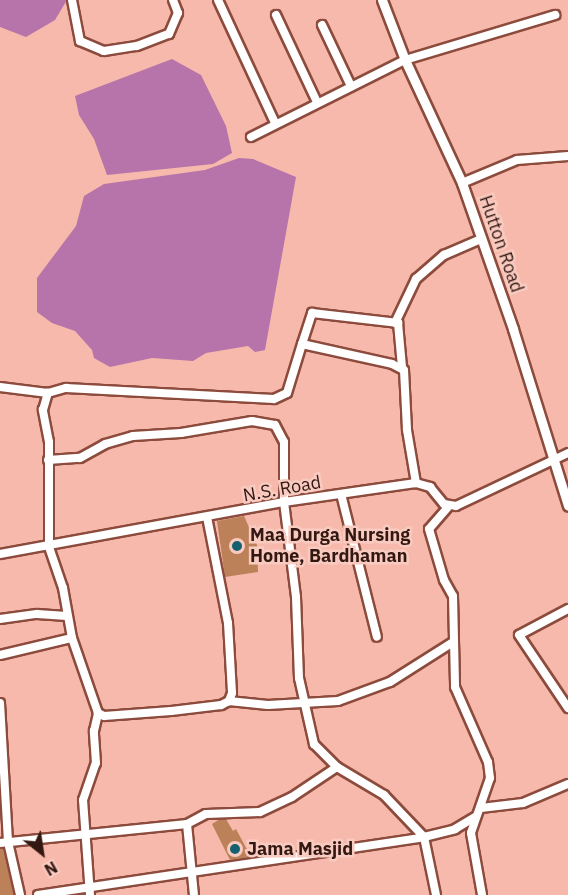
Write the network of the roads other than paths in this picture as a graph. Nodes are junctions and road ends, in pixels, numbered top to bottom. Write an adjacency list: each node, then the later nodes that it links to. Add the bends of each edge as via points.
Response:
1 (72, 0): 2 (street, via 81,41 104,51 137,46 169,34 178,13)
2 (173, 0)
3 (218, 0): 11 (street)
4 (382, 0): 8 (street, Hutton Road)
5 (276, 15): 10 (street)
6 (555, 15): 8 (street)
7 (322, 25): 9 (street)
8 (405, 60): 9 (street); 14 (street, Hutton Road)
9 (351, 86): 10 (street)
10 (317, 102): 11 (street)
11 (275, 123): 12 (street)
12 (251, 137)
13 (568, 156): 14 (street, via 517,160)
14 (462, 183): 15 (street, Hutton Road)
15 (481, 239): 16 (street, via 444,255 416,279); 22 (street, Hutton Road)
16 (395, 323): 17 (street, via 312,313); 18 (street, via 401,326)
17 (302, 344): 18 (street); 20 (street, via 287,393 274,399 66,388)
18 (402, 366): 24 (street)
19 (0, 387): 20 (street)
20 (48, 393): 23 (street, via 43,410)
21 (568, 453): 22 (street)
22 (552, 458): 25 (street, Hutton Road); 28 (street, via 463,504)
23 (48, 460): 27 (street, via 80,458 105,444 133,436 265,421 280,431 284,442); 31 (street)
24 (416, 483): 26 (street, N.S. Road); 28 (street, via 430,487)
25 (566, 492): 29 (street, Hutton Road)
26 (341, 494): 27 (street, N.S. Road); 36 (street)
27 (284, 502): 30 (street, N.S. Road); 41 (street)
28 (449, 506): 38 (street, via 429,529 444,580 453,596)
29 (568, 506)
30 (207, 517): 31 (street, N.S. Road); 40 (street, via 228,623 232,693)
31 (49, 547): 32 (street, N.S. Road); 34 (street, via 63,588)
32 (0, 554)
33 (568, 609): 43 (street, via 519,635)
34 (67, 616): 35 (street, via 37,614); 37 (street)
35 (0, 620)
36 (377, 637)
37 (72, 638): 39 (street); 44 (street)
38 (453, 642): 41 (street, via 390,682 338,701); 47 (street, via 455,687 488,762 490,777)
39 (0, 655)
40 (229, 701): 41 (street, via 268,705); 44 (street, via 160,712 104,716)
41 (303, 701): 45 (street, via 314,744)
42 (0, 703): 52 (street)
43 (568, 708)
44 (98, 713): 50 (street, via 94,731 96,763 83,800)
45 (337, 767): 49 (street, via 274,808 248,814 206,814); 51 (street, via 384,795)
46 (568, 784): 47 (street, via 523,803)
47 (481, 807): 48 (street)
48 (475, 817): 51 (street, via 455,829); 59 (street, via 472,850)
49 (187, 824): 50 (street); 53 (street)
50 (87, 835): 52 (street); 54 (street)
51 (424, 837): 53 (street); 58 (street)
52 (4, 843): 55 (street)
53 (192, 873): 54 (street); 57 (street)
54 (90, 892): 56 (street)
55 (20, 895)
56 (38, 895)
57 (194, 895)
58 (436, 895)
59 (483, 895)

